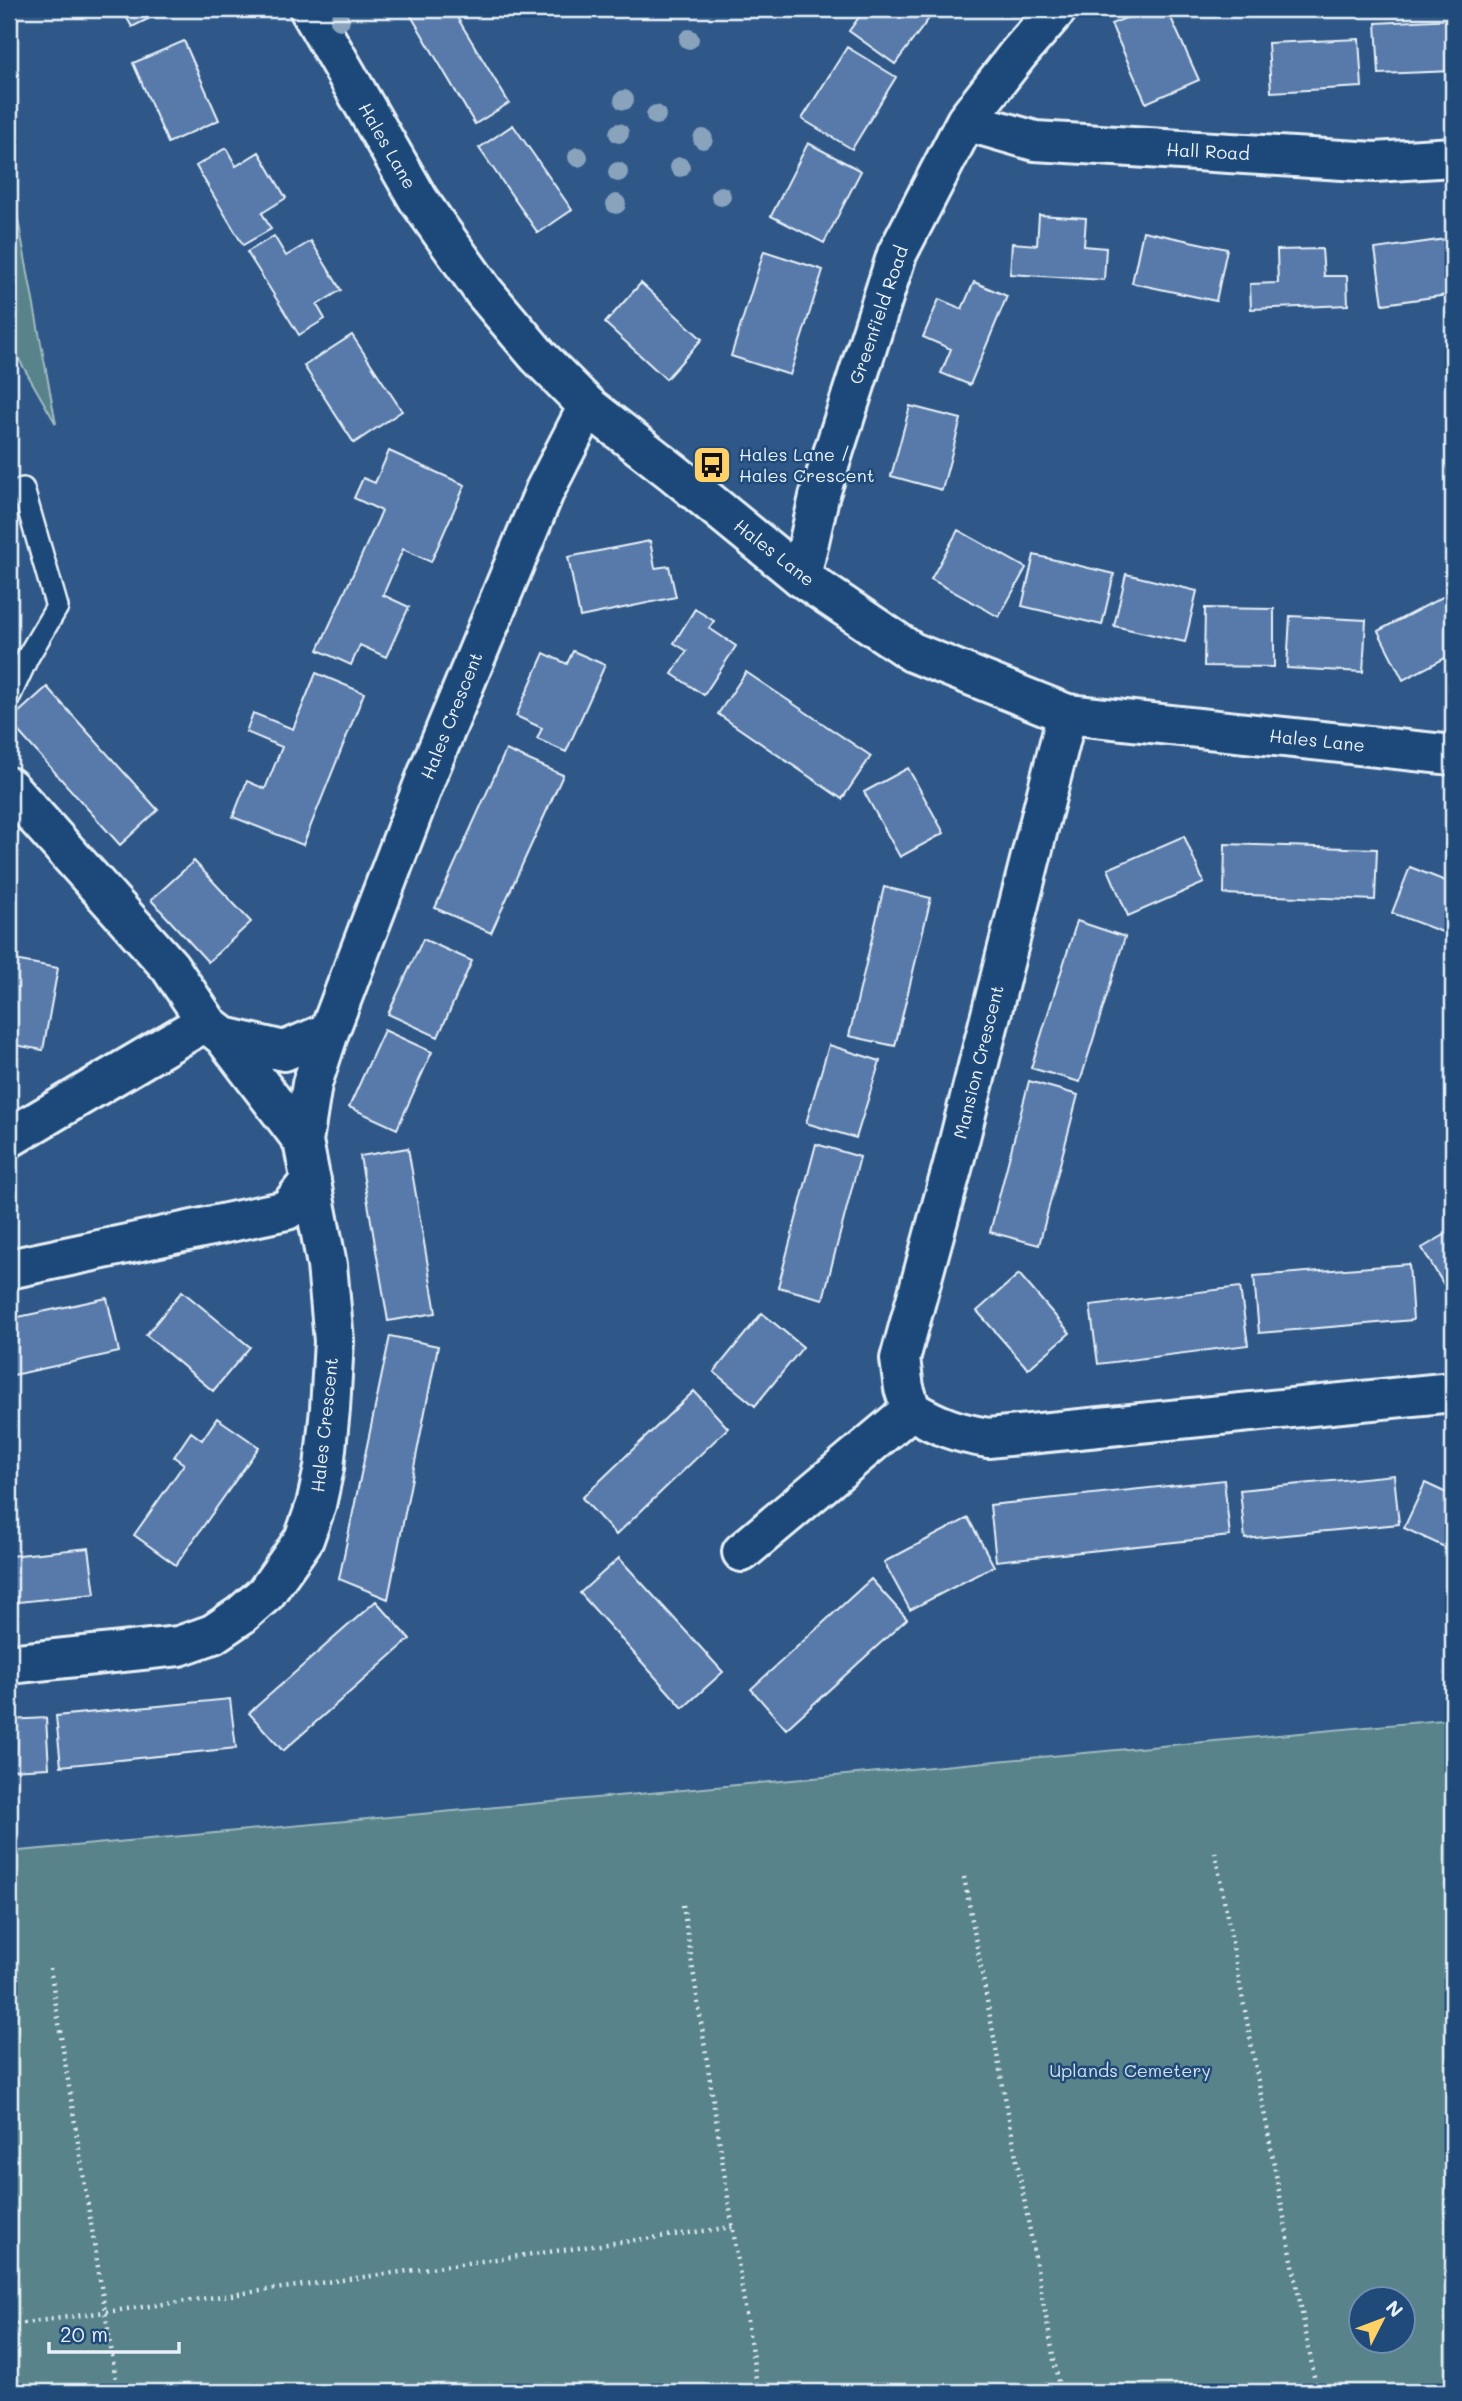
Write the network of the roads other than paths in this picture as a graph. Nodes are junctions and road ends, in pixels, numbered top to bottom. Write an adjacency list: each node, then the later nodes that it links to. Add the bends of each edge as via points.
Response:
1 (309, 9): 5 (street, Hales Lane, via 418,200 484,292)
2 (1057, 9): 3 (street, Greenfield Road)
3 (966, 121): 4 (street, Hall Road, via 1035,141 1375,162); 7 (street, Greenfield Road, via 897,254 819,497)
4 (1453, 158)
5 (588, 406): 7 (street, Hales Lane); 13 (street, Hales Crescent, via 545,490 434,757)
6 (23, 489): 8 (lane, via 57,607)
7 (801, 578): 9 (street, Hales Lane, via 912,652)
8 (9, 697)
9 (1067, 714): 10 (street, Hales Lane); 19 (street, Mansion Crescent, via 900,1359)
10 (1453, 755)
11 (9, 787): 12 (street, via 170,967)
12 (216, 1030): 13 (street, via 284,1051); 14 (street, via 195,1028); 15 (street)
13 (329, 1032): 15 (street, Hales Crescent, via 312,1084)
14 (9, 1138)
15 (303, 1141): 16 (street, Hales Crescent)
16 (311, 1180): 17 (street, via 287,1210); 21 (street, Hales Crescent, via 327,1265 334,1341 324,1468 304,1539 266,1593 213,1634 179,1646)
17 (9, 1269)
18 (1453, 1392): 19 (street, via 988,1438 959,1433)
19 (911, 1410): 20 (street)
20 (742, 1552)
21 (9, 1664)

